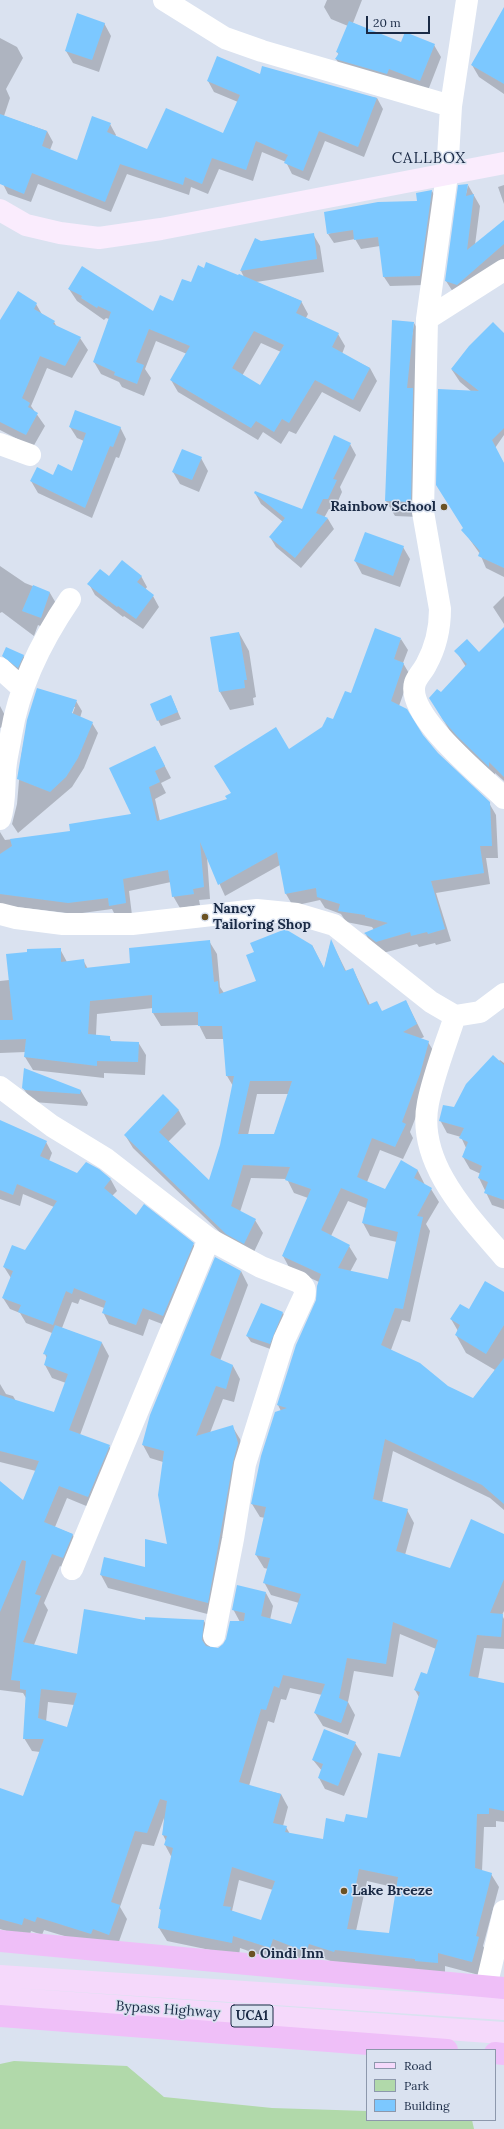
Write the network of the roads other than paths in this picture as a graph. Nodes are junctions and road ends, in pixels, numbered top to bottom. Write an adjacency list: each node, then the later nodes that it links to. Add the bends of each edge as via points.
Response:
1 (164, 0): 3 (street, via 225,38)
2 (468, 0): 3 (street)
3 (451, 106): 5 (street)
4 (504, 163): 5 (street)
5 (447, 175): 6 (street, via 161,229 99,238 26,225); 8 (street)
6 (0, 210)
7 (504, 270): 8 (street)
8 (427, 319): 14 (street, via 423,512 440,621 435,646 415,683 414,697 426,721)
9 (0, 444): 10 (street)
10 (30, 455)
11 (70, 599): 13 (street, via 29,670)
12 (0, 668): 13 (street)
13 (23, 690): 15 (street, via 11,733)
14 (504, 798)
15 (0, 819)
16 (0, 914): 18 (street, via 63,924 132,924 257,910 297,914 334,925 432,1002)
17 (504, 994): 18 (street, via 480,1012)
18 (455, 1016): 21 (street, via 428,1104 428,1146 446,1182 474,1222)
19 (0, 1087): 20 (street, via 52,1126 106,1159)
20 (208, 1238): 22 (street); 23 (street, via 260,1267 299,1282 306,1290 284,1340 245,1464)
21 (504, 1257)
22 (72, 1569)
23 (214, 1636)
24 (504, 1911): 27 (street)
25 (0, 1941): 27 (highway)
26 (0, 1976): 29 (main road, Bypass Highway / UCA1)
27 (495, 1988)
28 (0, 1998): 31 (main road, Bypass Highway / UCA1)
29 (504, 2009)
30 (0, 2016): 32 (highway)
31 (504, 2033)
32 (434, 2049)

